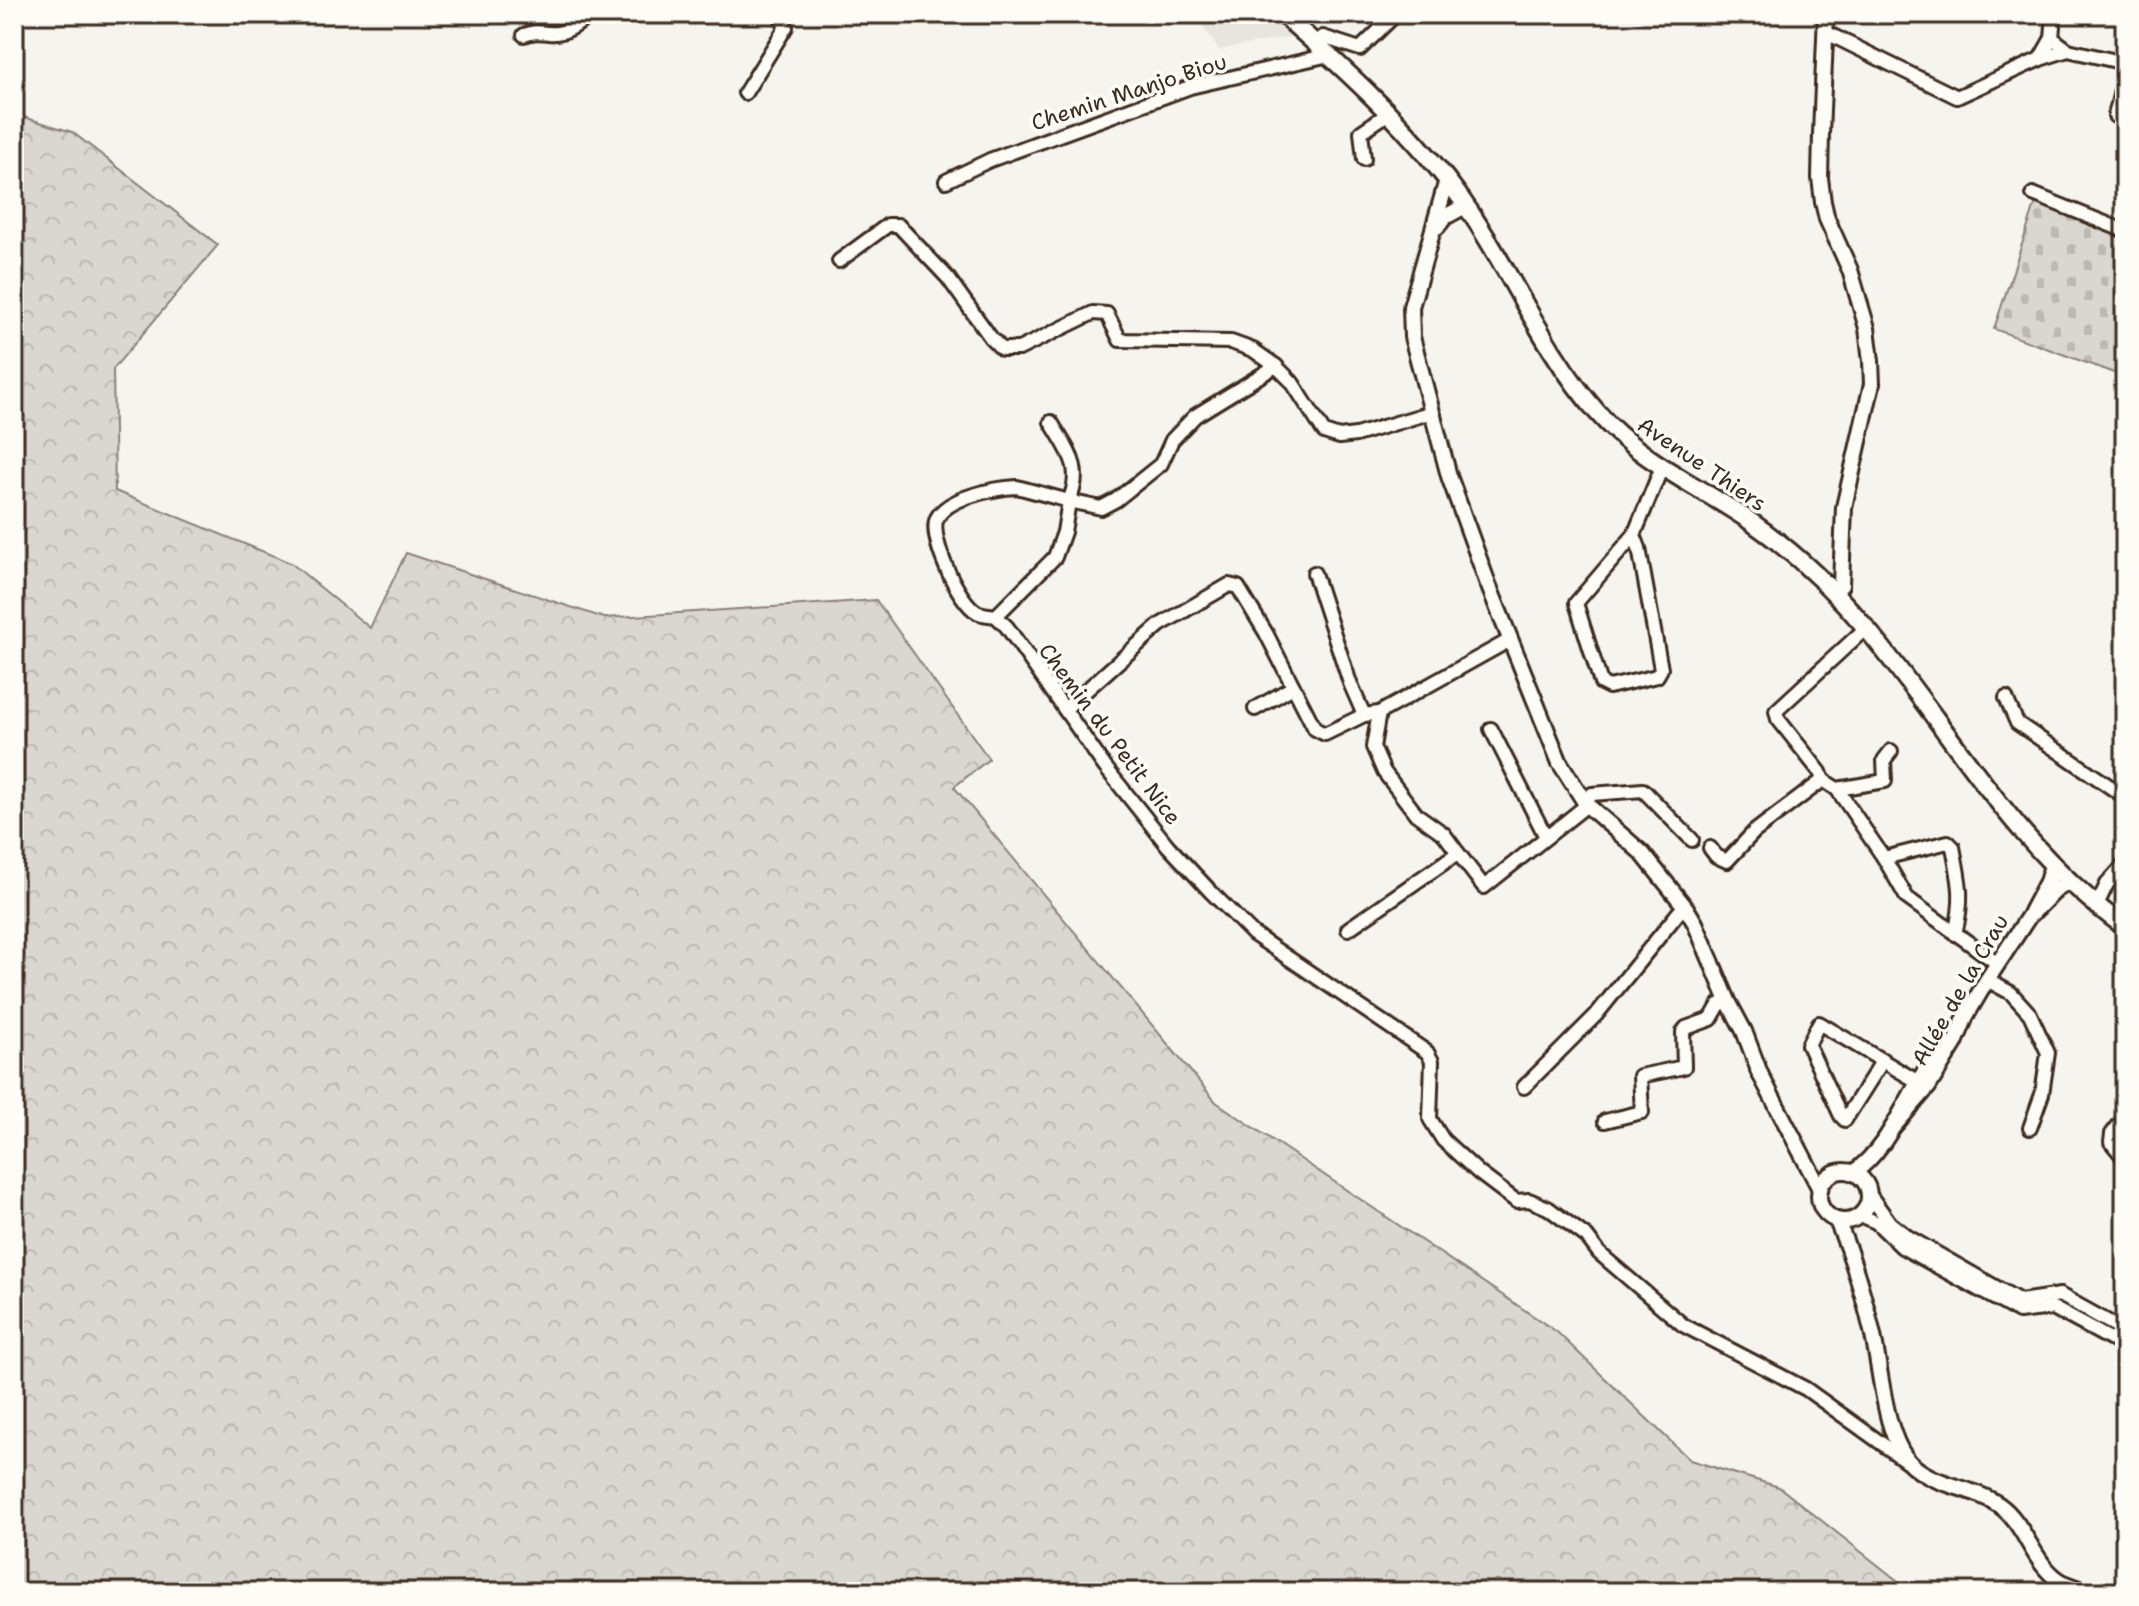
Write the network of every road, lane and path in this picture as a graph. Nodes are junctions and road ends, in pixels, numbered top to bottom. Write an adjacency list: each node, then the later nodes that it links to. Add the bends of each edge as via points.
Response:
1 (590, 14): 8 (street, via 576,27)
2 (779, 14): 15 (street, via 786,27)
3 (1282, 14): 10 (main road, Avenue Thiers)
4 (1396, 14): 10 (street, Chemin Manjo Biou, via 1360,49 1323,37)
5 (1826, 14): 7 (street)
6 (2054, 14): 9 (street)
7 (1827, 33): 12 (street, via 1957,97); 33 (street, via 1820,178 1827,219 1850,270 1867,328 1872,384 1844,507 1841,585)
8 (524, 35)
9 (2052, 38): 11 (street); 12 (street)
10 (1322, 49): 16 (main road, Avenue Thiers); 20 (street, Chemin Manjo Biou, via 1190,87)
11 (2068, 50): 12 (street); 13 (street)
12 (2040, 59)
13 (2125, 63)
14 (2125, 74): 17 (street)
15 (745, 93)
16 (1389, 113): 18 (street, via 1361,132); 19 (main road, Avenue Thiers)
17 (2115, 116)
18 (1364, 159)
19 (1447, 180): 22 (main road, Avenue Thiers); 23 (street)
20 (946, 181)
21 (2033, 194): 24 (street)
22 (1465, 206): 23 (street); 29 (main road, Avenue Thiers, via 1568,375 1630,445)
23 (1435, 230): 27 (street, via 1411,307 1412,337)
24 (2125, 231)
25 (839, 261): 26 (street, via 888,225 898,225 948,278 1002,349 1019,349 1093,313 1107,314 1120,340 1231,342)
26 (1276, 366): 27 (street, via 1324,432 1339,437); 30 (street, via 1195,416 1172,440 1161,464 1116,500 1101,508)
27 (1434, 415): 36 (street, via 1449,476)
28 (1051, 422): 30 (street, via 1077,466)
29 (1662, 467): 31 (street); 33 (main road, Avenue Thiers, via 1752,522)
30 (1069, 501): 34 (street, via 1055,557); 34 (street, via 1017,487 992,489 944,509 937,519 934,534 961,595 977,612)
31 (1634, 535): 31 (street, via 1576,603 1601,683 1609,687 1657,676 1661,669)
32 (1314, 573): 42 (street)
33 (1834, 593): 35 (main road, Avenue Thiers)
34 (996, 616): 39 (street, Chemin du Petit Nice)
35 (1866, 628): 45 (street, via 1776,711); 55 (main road, Avenue Thiers, via 1995,801)
36 (1507, 640): 41 (street); 48 (street)
37 (1293, 687): 39 (street, via 1238,587 1229,585 1160,625); 40 (street); 42 (street, via 1315,729 1325,734)
38 (2006, 698): 47 (street, via 2017,723)
39 (1065, 709): 82 (street, Chemin du Petit Nice, via 1168,846 1253,934 1427,1052 1432,1061 1430,1119 1443,1140 1479,1173 1516,1201 1548,1208 1587,1237 1683,1325 1806,1389)
40 (1255, 709)
41 (1379, 713): 42 (street); 52 (street, via 1373,747 1384,772 1416,814 1444,834)
42 (1364, 715)
43 (1491, 729): 49 (street)
44 (1891, 751): 46 (street, via 1884,760 1885,781)
45 (1823, 780): 46 (street); 51 (street, via 1754,832 1727,861)
46 (1837, 789): 53 (street)
47 (2125, 797)
48 (1584, 806): 49 (street); 50 (street, via 1592,794 1643,790); 58 (street, via 1642,853)
49 (1546, 837): 52 (street, via 1484,887)
50 (1692, 840)
51 (1710, 848)
52 (1458, 853): 61 (street)
53 (1884, 858): 62 (street, via 1907,898); 62 (street, via 1948,842 1953,847 1962,892)
54 (2125, 864): 57 (street)
55 (2053, 866): 56 (main road, Avenue Thiers); 59 (main road)
56 (2069, 882): 57 (main road, Avenue Thiers); 59 (street, Allée de la Crau)
57 (2097, 905): 60 (main road, Avenue Thiers)
58 (1683, 910): 65 (street, via 1695,923); 68 (street, via 1596,1015)
59 (2032, 912): 63 (street, Allée de la Crau)
60 (2125, 927)
61 (1348, 929)
62 (1955, 934): 63 (street)
63 (1998, 964): 64 (street, Allée de la Crau)
64 (1987, 980): 67 (street, Allée de la Crau); 71 (street, via 2011,993 2030,1014 2048,1053)
65 (1723, 1003): 70 (street, via 1711,1019 1683,1032 1684,1067 1640,1076 1642,1112); 74 (street, via 1744,1031)
66 (1883, 1060): 66 (street, via 1819,1023 1808,1045 1845,1120); 67 (street)
67 (1923, 1084): 73 (street, Allée de la Crau)
68 (1524, 1087)
69 (2125, 1117): 72 (street, via 2111,1142)
70 (1605, 1121)
71 (2030, 1128)
72 (2125, 1159)
73 (1869, 1161): 75 (street); 78 (street)
74 (1805, 1162): 76 (street); 77 (street)
75 (1853, 1173): 76 (street); 78 (street)
76 (1830, 1176): 77 (street)
77 (1820, 1189): 79 (street, via 1824,1212)
78 (1868, 1189): 79 (street, via 1866,1210); 80 (street, via 1890,1223 1908,1237 2020,1301 2060,1295)
79 (1850, 1219): 81 (street, via 1876,1222 1902,1247 2019,1312 2053,1308); 82 (street, via 1845,1239 1898,1447)
80 (2125, 1331)
81 (2125, 1347)
82 (1909, 1462): 83 (street, via 1926,1477 1999,1505 2059,1580)
83 (2088, 1592)

